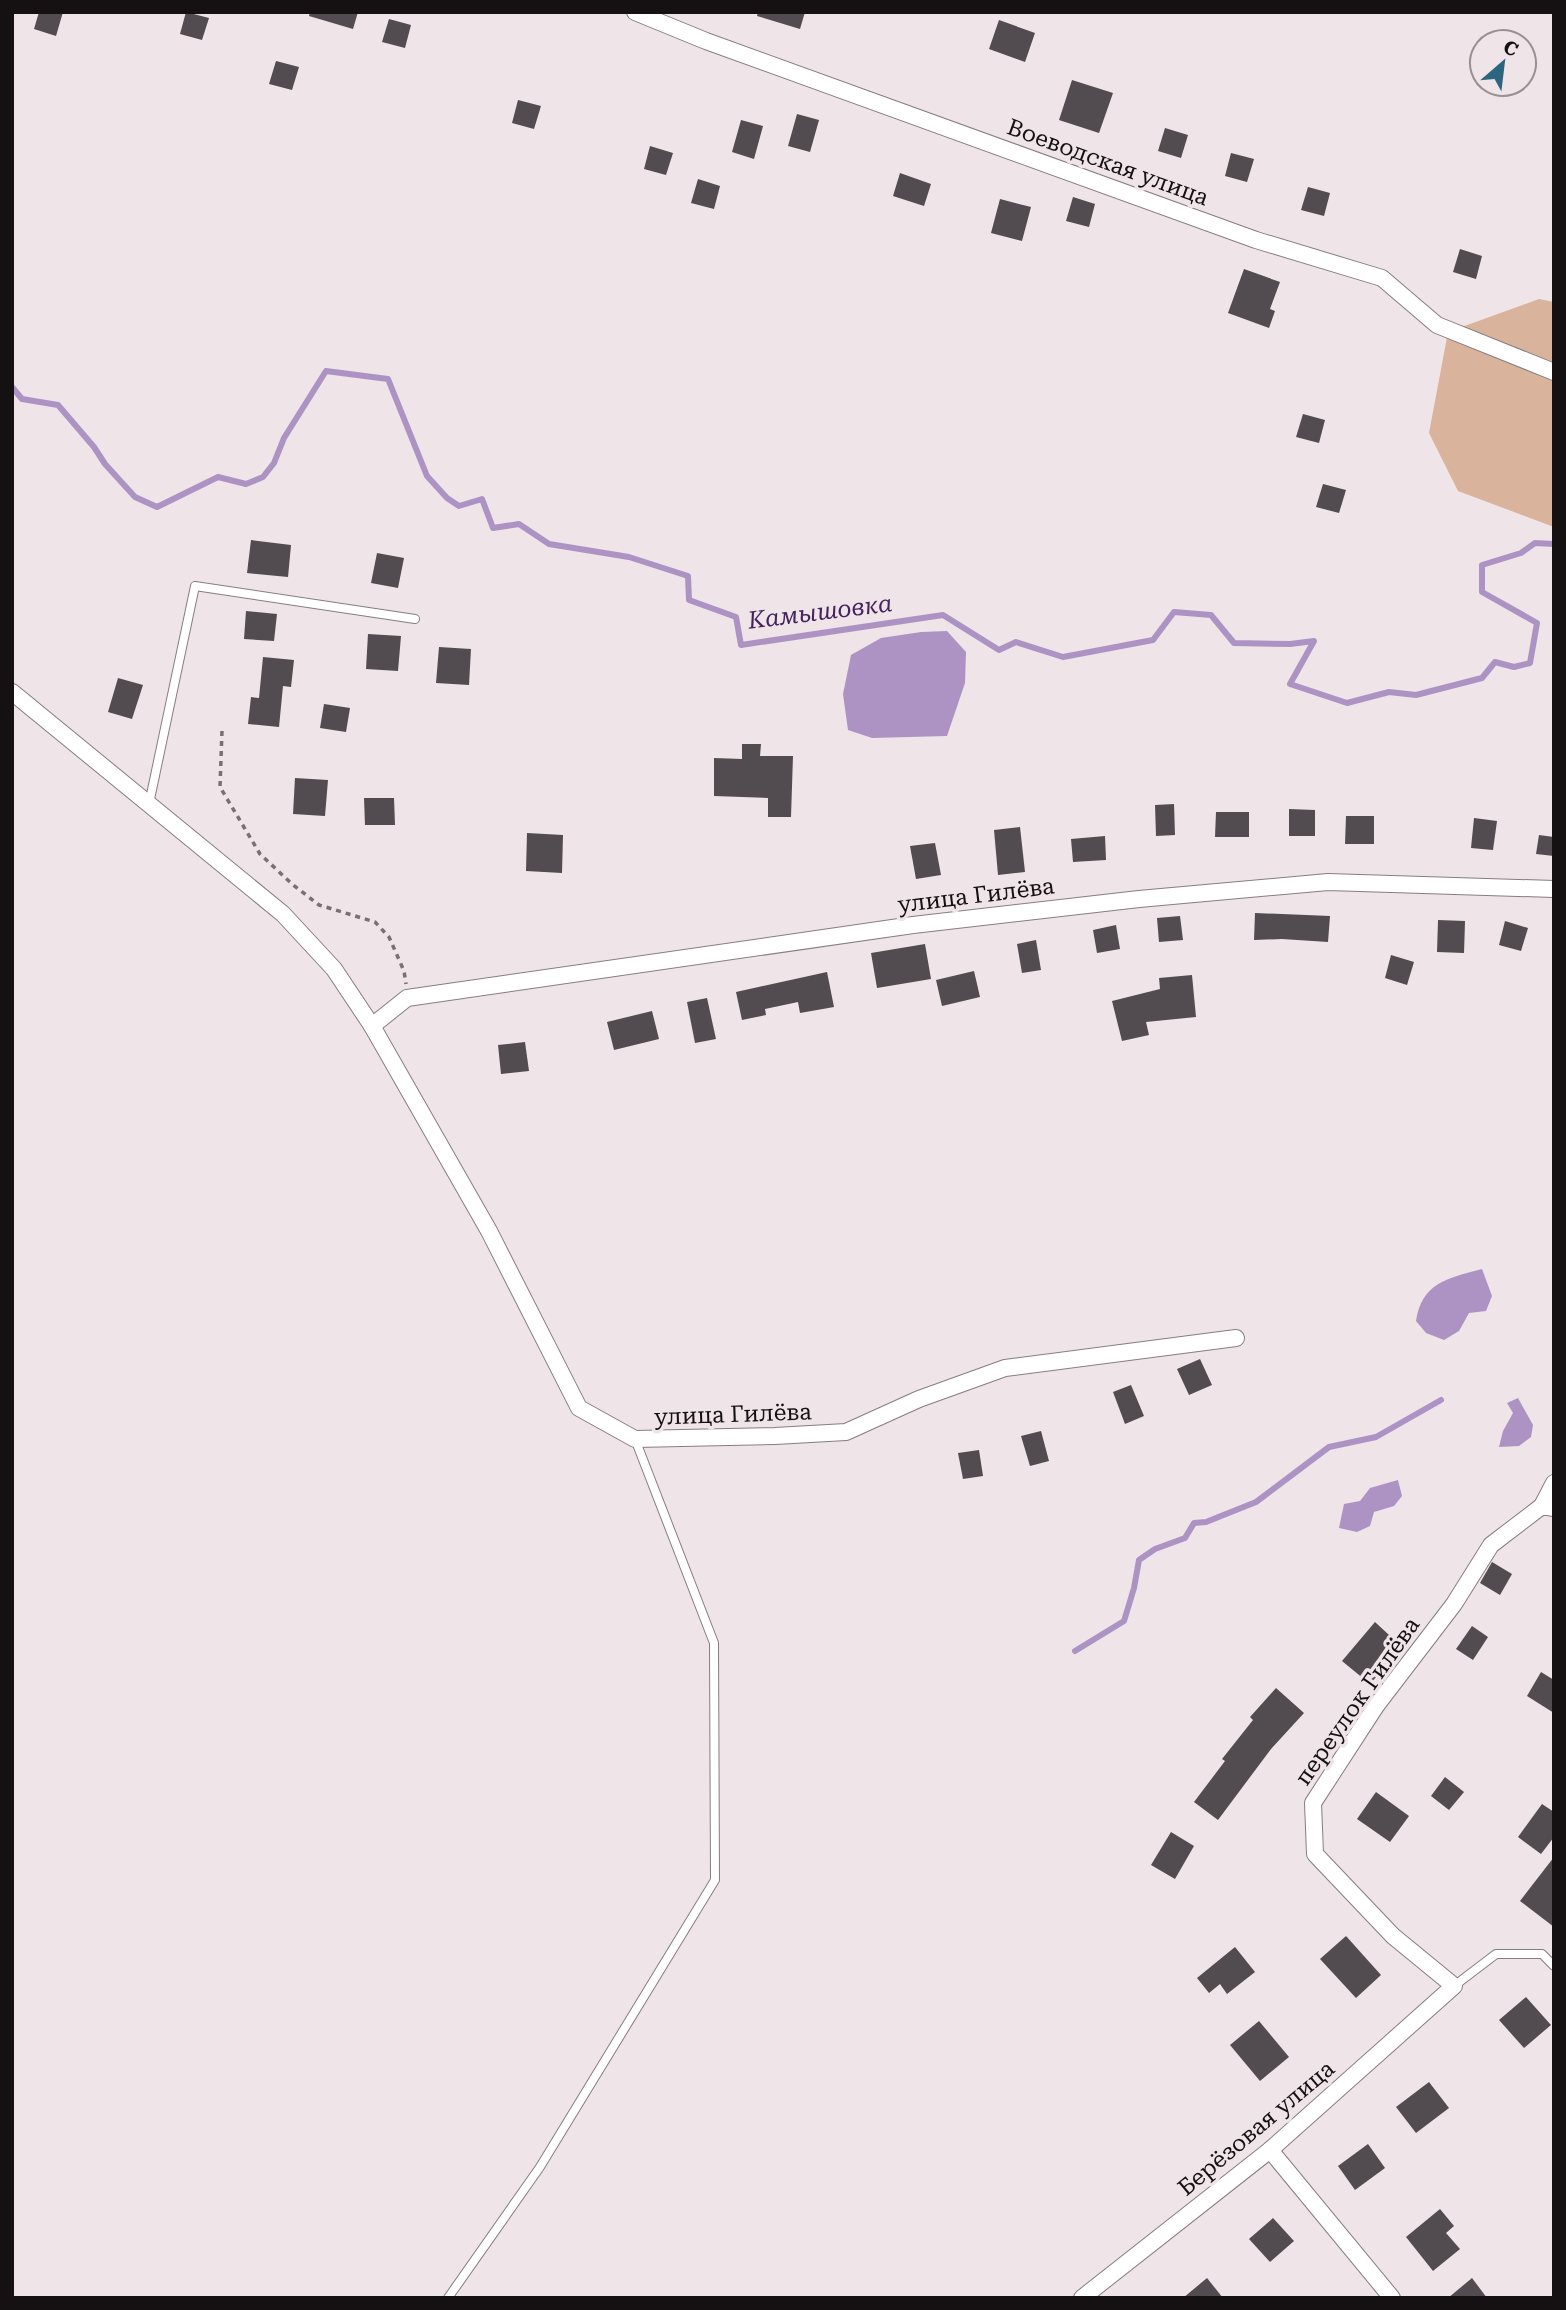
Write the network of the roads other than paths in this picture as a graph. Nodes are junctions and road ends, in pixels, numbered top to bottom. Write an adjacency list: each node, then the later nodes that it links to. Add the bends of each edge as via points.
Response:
1 (635, 12): 2 (street, Воеводская улица, via 1256,240 1382,278 1437,325)
2 (1554, 372)
3 (415, 619): 5 (lane, via 195,586)
4 (16, 702): 5 (street, улица Гилёва)
5 (149, 804): 7 (street, улица Гилёва, via 283,914 334,969)
6 (1554, 889): 7 (street, улица Гилёва, via 1328,882 913,925 407,998)
7 (372, 1026): 9 (street, улица Гилёва, via 489,1231 579,1408)
8 (1236, 1338): 9 (street, улица Гилёва, via 1005,1368 846,1432)
9 (635, 1439): 15 (lane, via 714,1643 715,1880 540,2167)
10 (1554, 1483): 11 (street, переулок Гилёва)
11 (1548, 1507): 13 (street, переулок Гилёва, via 1491,1545 1312,1803 1315,1854 1393,1936)
12 (1554, 1966): 13 (lane, via 1542,1954 1496,1954)
13 (1454, 1986): 14 (street, Берёзовая улица)
14 (1270, 2150): 16 (street, Берёзовая улица); 17 (street)
15 (448, 2298)
16 (1082, 2298)
17 (1392, 2298)

